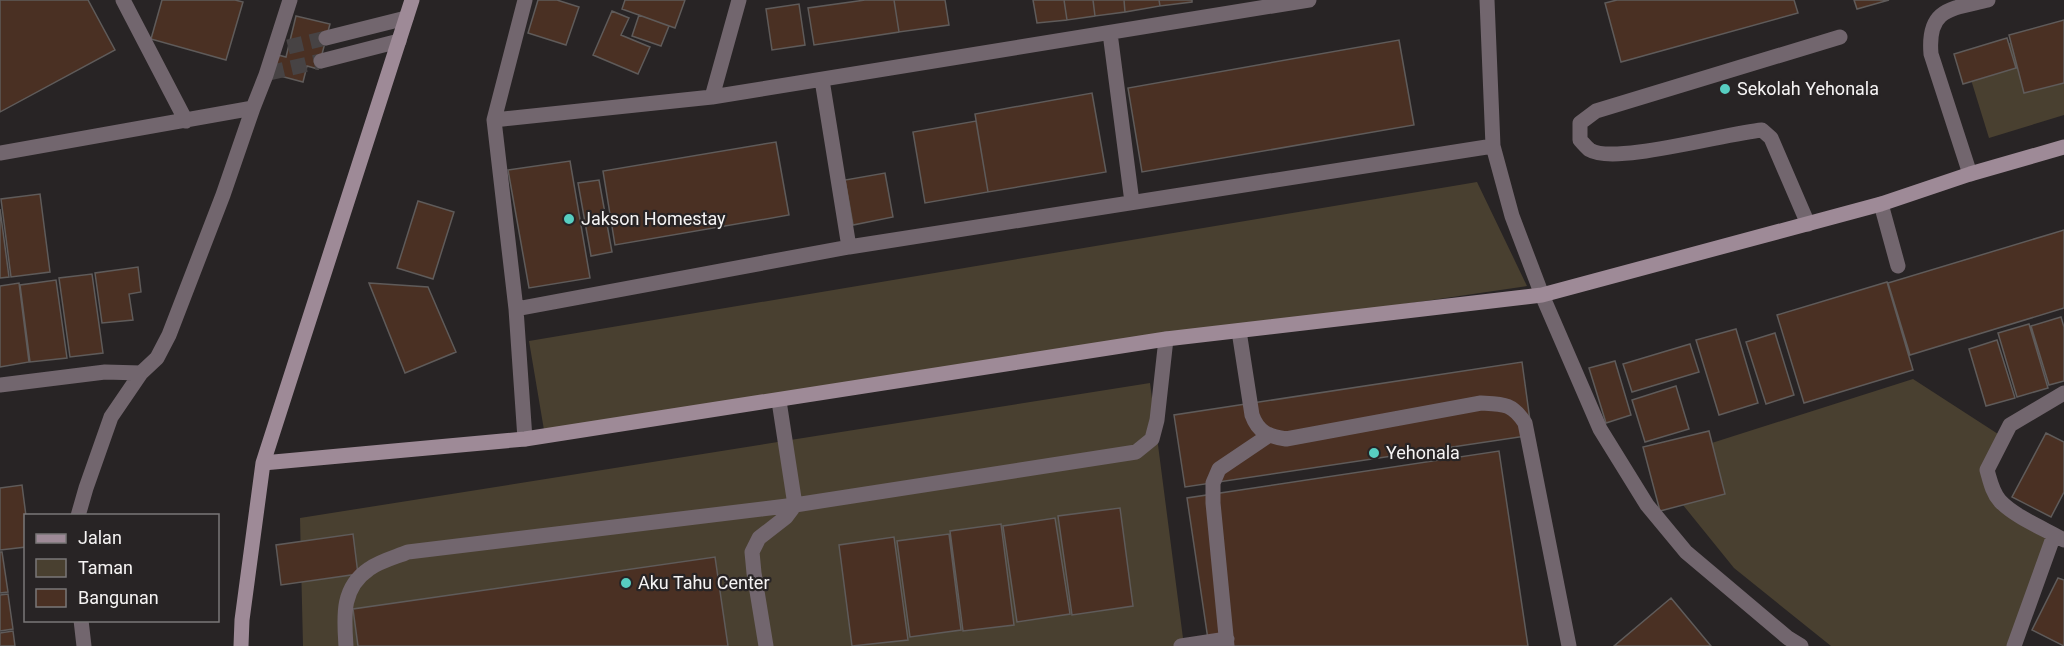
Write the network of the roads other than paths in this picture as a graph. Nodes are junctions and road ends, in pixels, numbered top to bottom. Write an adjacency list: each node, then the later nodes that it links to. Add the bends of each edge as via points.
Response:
1 (123, 0): 21 (street)
2 (290, 0): 15 (street)
3 (412, 0): 9 (street)
4 (525, 0): 20 (street)
5 (739, 0): 18 (street)
6 (1487, 0): 22 (street)
7 (1988, 0): 25 (street, via 1951,9 1935,20 1929,36 1931,54)
8 (1299, 1): 10 (street)
9 (405, 18): 12 (street); 13 (street)
10 (1110, 33): 17 (street); 26 (street)
11 (1840, 37): 28 (street, via 1596,111 1580,123 1580,140 1591,151 1614,155 1762,130 1771,138)
12 (326, 38)
13 (399, 41): 16 (street); 41 (street)
14 (288, 47): 15 (street)
15 (272, 52): 19 (street, via 268,74)
16 (321, 61)
17 (822, 80): 18 (street); 29 (street)
18 (712, 97): 20 (street)
19 (253, 108): 21 (street); 35 (street, via 169,335 157,358)
20 (494, 120): 32 (street)
21 (186, 121): 24 (street)
22 (1493, 146): 26 (street); 31 (street, via 1512,216)
23 (2064, 147): 25 (street)
24 (0, 153)
25 (1970, 174): 27 (street)
26 (1132, 202): 29 (street)
27 (1881, 204): 28 (street); 30 (street)
28 (1808, 224): 31 (street)
29 (849, 247): 32 (street)
30 (1898, 267)
31 (1542, 295): 33 (street); 47 (street, via 1600,429 1647,506 1686,552)
32 (516, 309): 40 (street)
33 (1239, 331): 34 (street); 39 (street, via 1252,414 1256,426)
34 (1166, 339): 38 (street); 42 (street, via 1152,439 1136,452)
35 (141, 373): 36 (street, via 105,372); 43 (street, via 111,417)
36 (0, 385)
37 (2064, 393): 44 (street, via 2010,425 1988,470 1999,500)
38 (779, 401): 40 (street); 42 (street)
39 (1268, 436): 46 (street, via 1220,469 1213,483); 53 (street, via 1286,439 1481,403 1505,404 1518,412 1525,423)
40 (525, 439): 41 (street)
41 (263, 463): 49 (street)
42 (795, 505): 50 (street, via 408,552 369,569 351,588 344,611); 51 (street, via 759,538 752,552)
43 (79, 514)
44 (2059, 537): 54 (street)
45 (81, 622): 48 (street)
46 (1227, 643): 52 (street)
47 (1789, 643)
48 (84, 646)
49 (241, 646)
50 (346, 646)
51 (766, 646)
52 (1181, 646)
53 (1569, 646)
54 (2014, 646)

